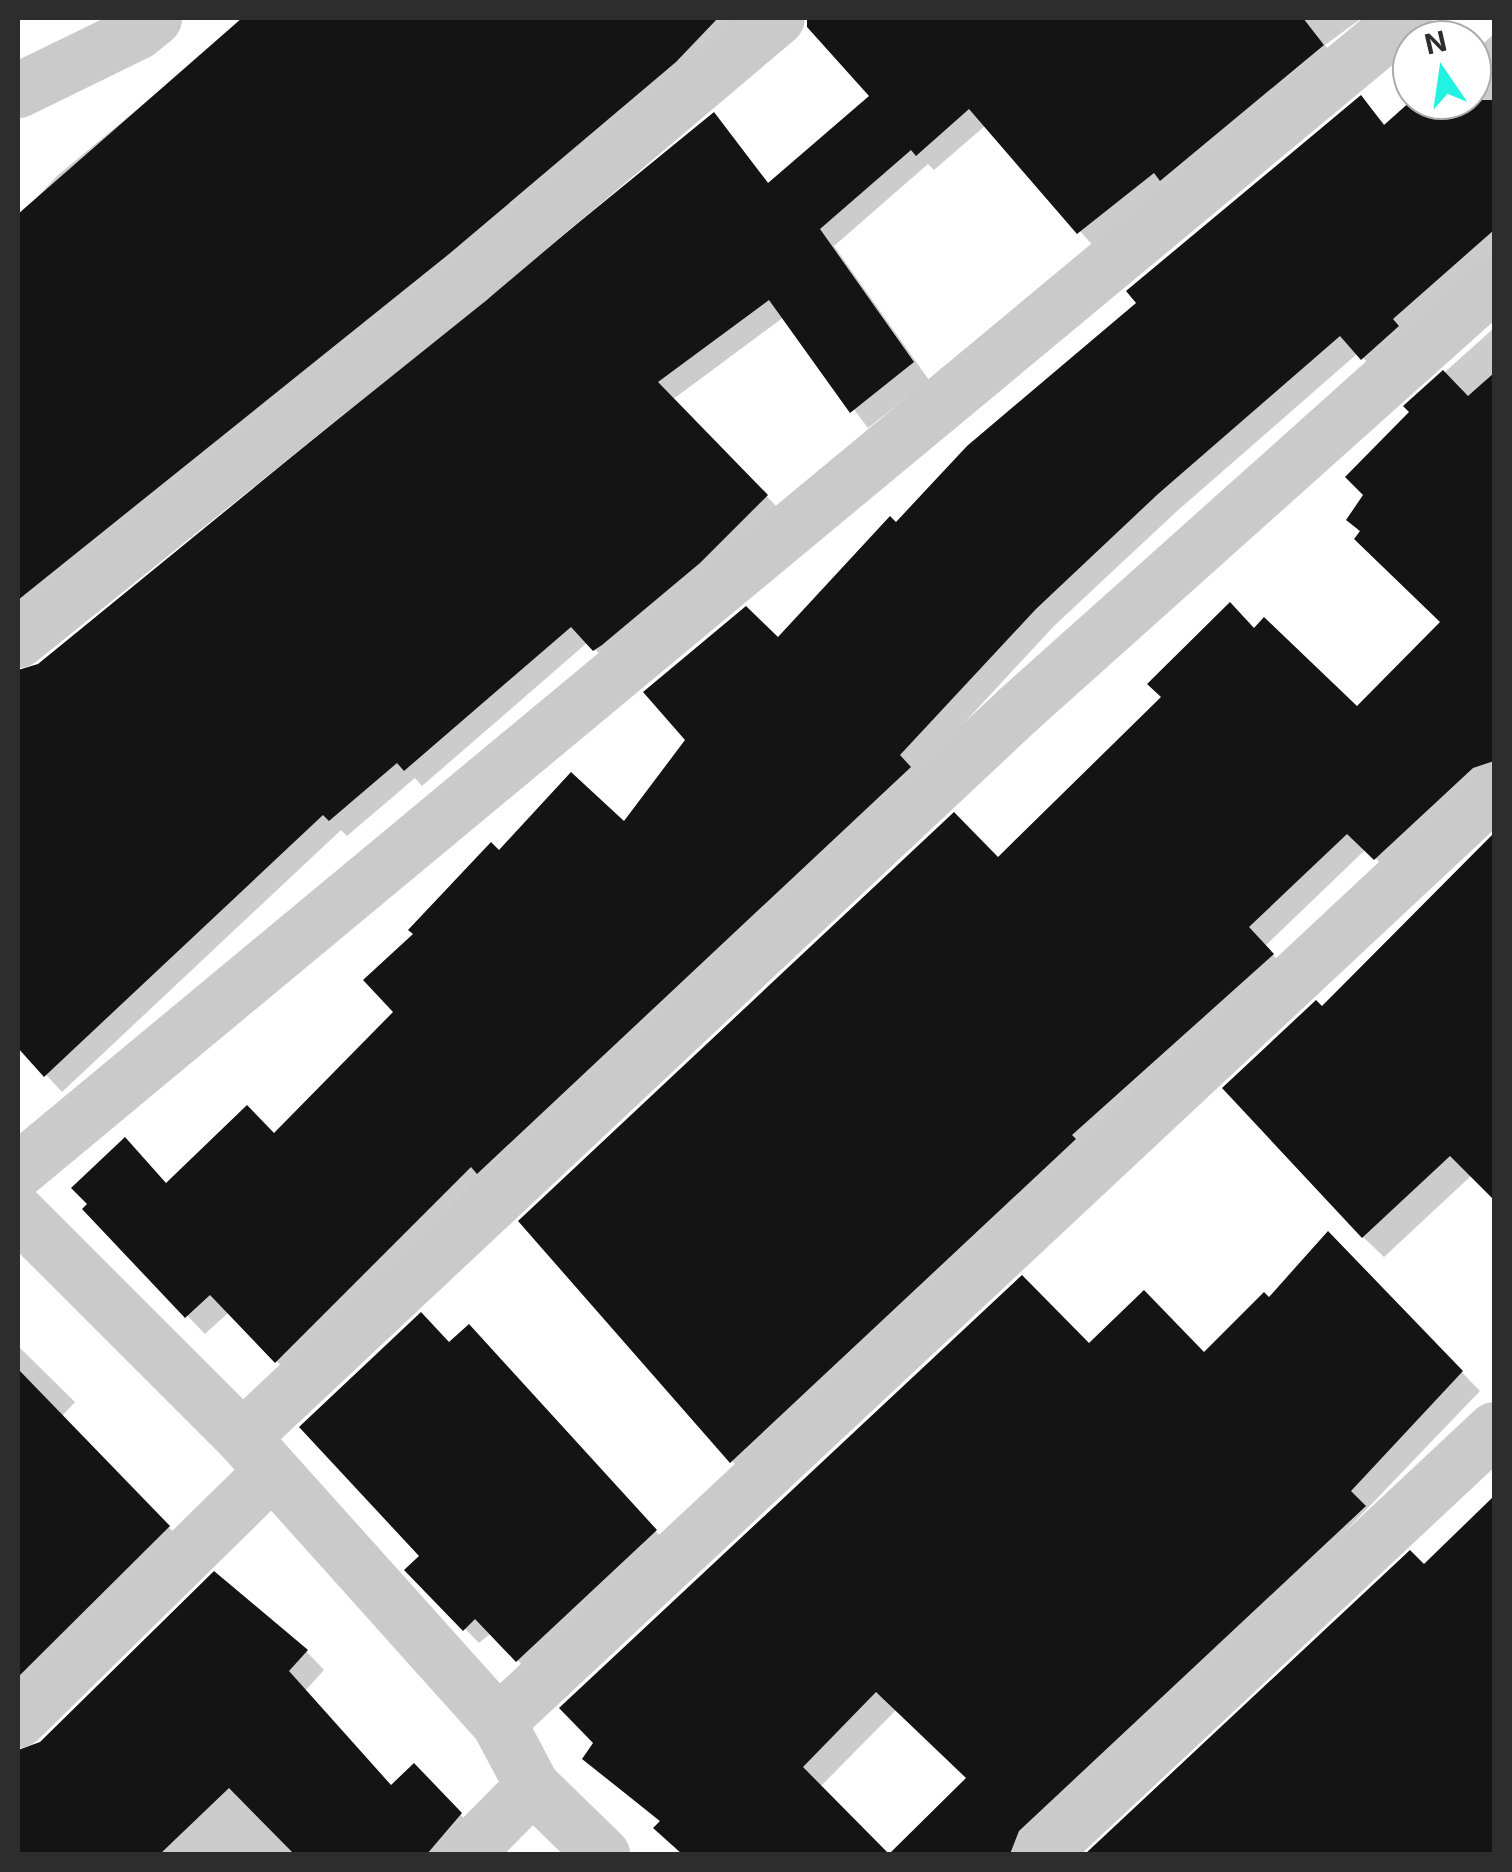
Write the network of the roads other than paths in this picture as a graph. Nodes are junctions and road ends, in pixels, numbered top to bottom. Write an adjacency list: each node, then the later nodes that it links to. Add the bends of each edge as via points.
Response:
1 (154, 18): 4 (street)
2 (777, 18): 6 (street, via 469,278)
3 (1406, 18): 8 (street)
4 (18, 90)
5 (1494, 283): 11 (street, via 1018,708)
6 (18, 640)
7 (1494, 791): 13 (street)
8 (18, 1170)
9 (18, 1213): 11 (street)
10 (1494, 1429): 17 (street)
11 (256, 1455): 12 (street); 13 (street)
12 (18, 1720)
13 (498, 1722): 14 (street)
14 (532, 1786): 15 (street); 16 (street)
15 (465, 1854)
16 (602, 1854)
17 (1040, 1854)

